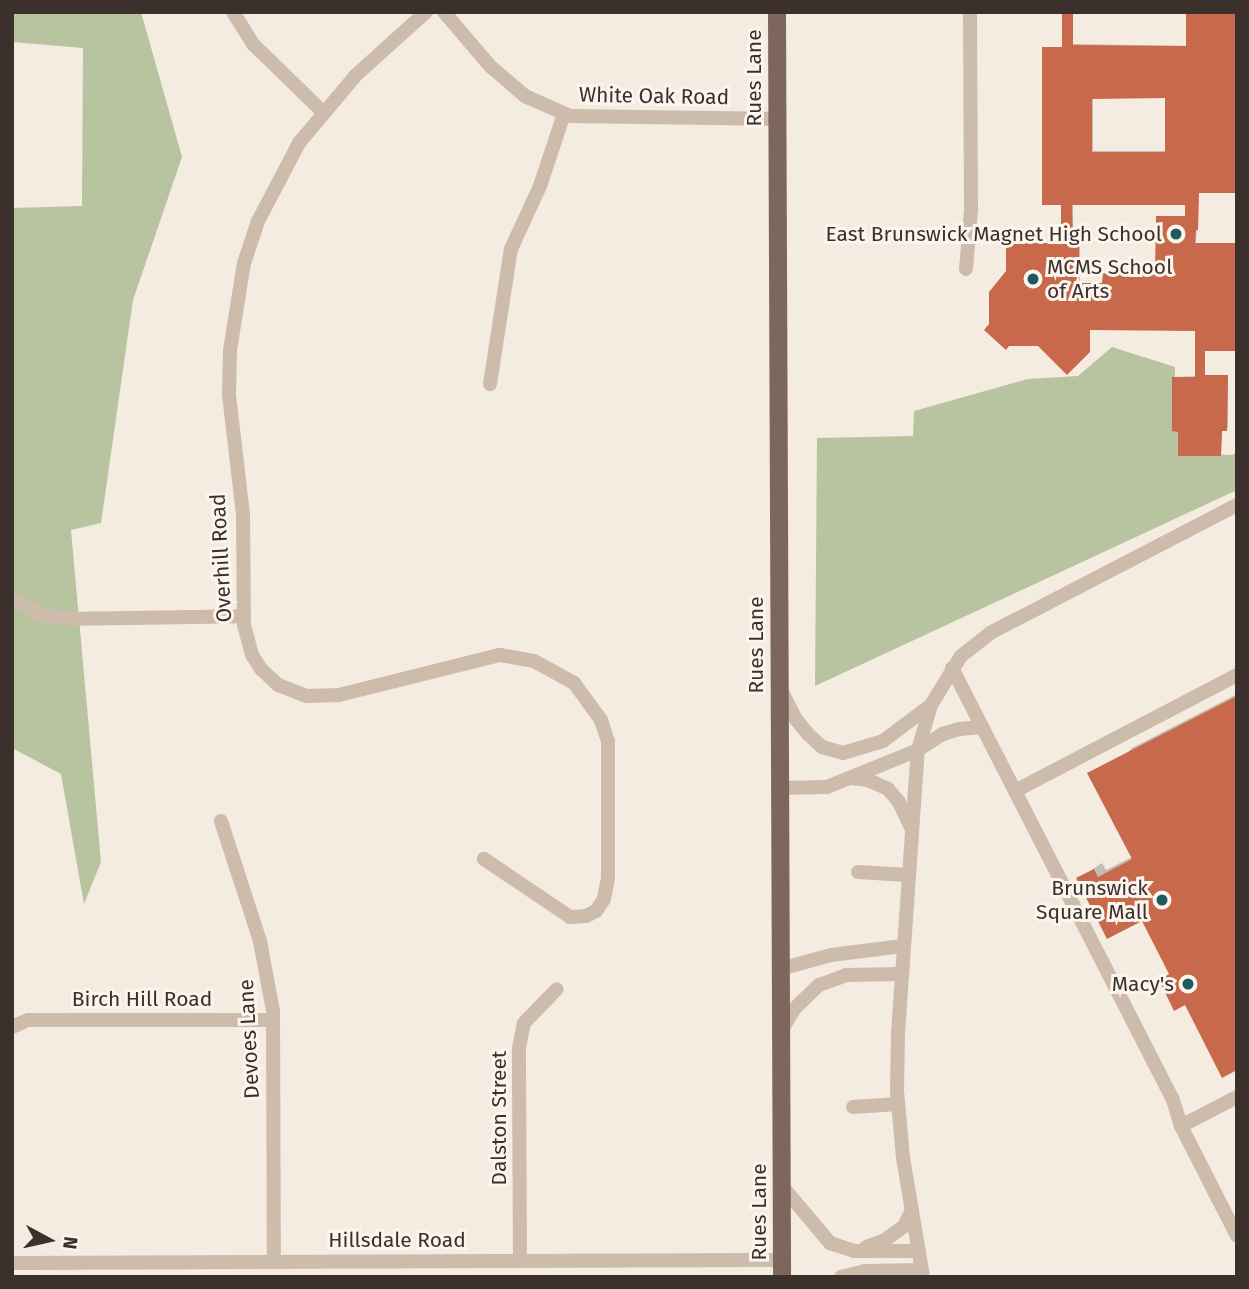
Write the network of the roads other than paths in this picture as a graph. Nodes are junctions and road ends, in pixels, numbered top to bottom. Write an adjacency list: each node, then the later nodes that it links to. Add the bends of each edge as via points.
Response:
1 (233, 12): 6 (street, via 254,45)
2 (426, 12): 6 (street, Overhill Road, via 356,75)
3 (444, 12): 7 (street, White Oak Road, via 490,66 516,88)
4 (777, 12): 8 (main road, Rues Lane)
5 (970, 12): 9 (street, via 971,209)
6 (323, 112): 13 (street, Overhill Road, via 299,143 263,211 244,263 235,306 229,395 243,515)
7 (564, 114): 8 (street, White Oak Road); 10 (street, via 540,186 511,249)
8 (777, 119): 16 (main road, Rues Lane)
9 (966, 269)
10 (490, 384)
11 (1237, 505): 14 (street, via 990,632)
12 (12, 598): 13 (street, via 40,614 62,619)
13 (244, 615): 25 (street, Overhill Road, via 247,640 261,669 278,685 307,696 339,695 500,655 534,661 574,683 601,720 608,742 604,899 596,911 570,917)
14 (952, 668): 17 (street); 18 (street)
15 (1237, 675): 22 (street)
16 (779, 686): 17 (street, via 808,734 822,747 843,753 883,741); 21 (main road, Rues Lane)
17 (931, 705): 19 (street)
18 (982, 727): 19 (street, via 943,734); 22 (street)
19 (918, 750): 20 (street); 24 (street)
20 (848, 778): 21 (street, via 827,786); 24 (street, via 888,789 900,802)
21 (780, 789): 29 (main road, Rues Lane)
22 (1015, 791): 38 (street, via 1173,1100)
23 (221, 821): 32 (street, Devoes Lane, via 260,941)
24 (911, 828): 27 (street)
25 (484, 859)
26 (858, 872): 27 (street)
27 (908, 875): 28 (street)
28 (902, 946): 29 (street); 30 (street)
29 (780, 969): 34 (main road, Rues Lane)
30 (900, 974): 34 (street, via 846,975 819,985 794,1009); 36 (street)
31 (557, 989): 44 (street, Dalston Street, via 524,1023 519,1048)
32 (273, 1020): 33 (street, Birch Hill Road, via 28,1020); 45 (street, Devoes Lane)
33 (12, 1027)
34 (781, 1031): 39 (main road, Rues Lane)
35 (1237, 1097): 38 (street)
36 (898, 1104): 37 (street); 40 (street)
37 (853, 1107)
38 (1181, 1126): 41 (street)
39 (782, 1186): 42 (street, via 830,1243); 47 (main road, Rues Lane)
40 (912, 1209): 42 (street, via 904,1226 885,1240); 43 (street)
41 (1237, 1236)
42 (855, 1251): 43 (street)
43 (919, 1251): 48 (street)
44 (520, 1261): 45 (street, Hillsdale Road); 47 (street, Hillsdale Road)
45 (274, 1262): 46 (street, Hillsdale Road)
46 (12, 1263)
47 (782, 1268)
48 (922, 1273): 49 (street, via 865,1271)
49 (841, 1277)

